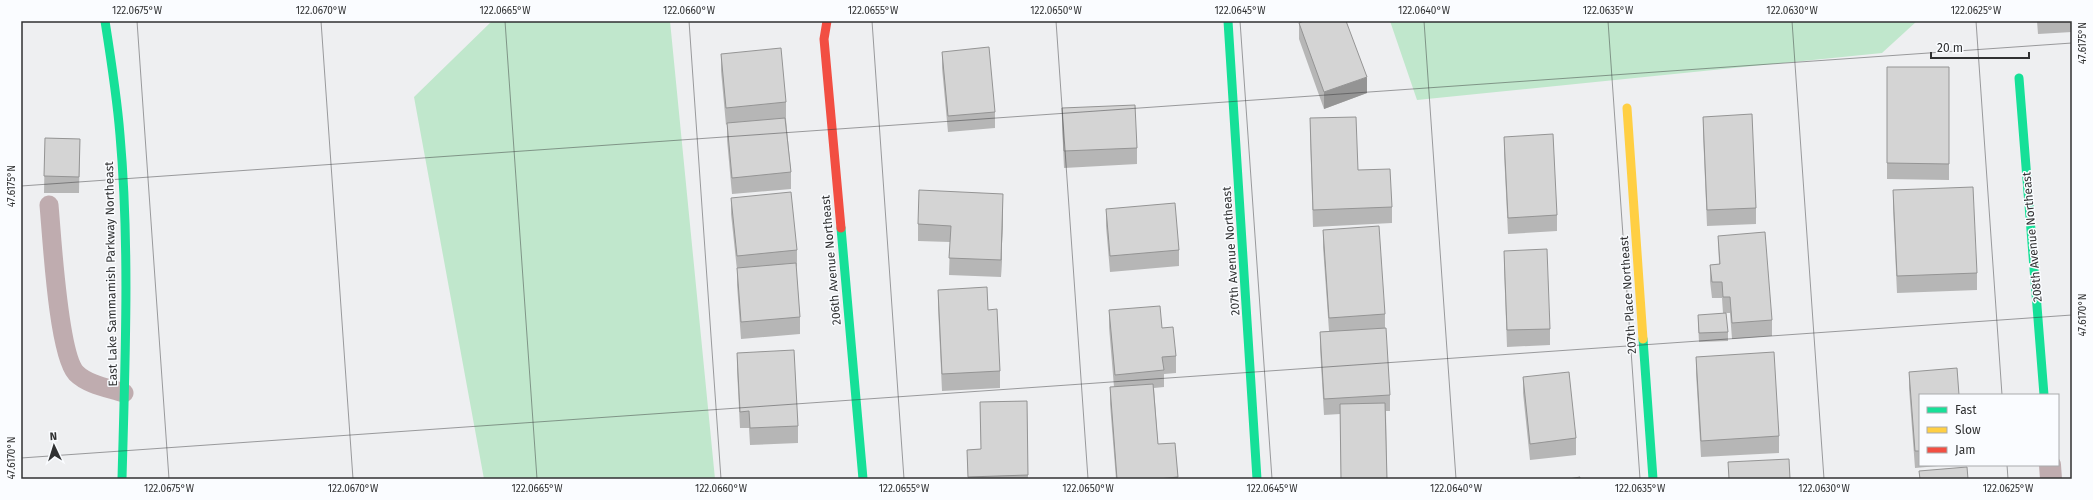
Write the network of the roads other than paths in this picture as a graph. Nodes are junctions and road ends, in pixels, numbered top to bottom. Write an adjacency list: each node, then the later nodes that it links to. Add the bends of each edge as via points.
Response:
1 (105, 21): 7 (street, East Lake Sammamish Parkway Northeast, via 120,128 124,188)
2 (827, 21): 11 (street, 206th Avenue Northeast, via 824,39)
3 (1228, 21): 12 (street, 207th Avenue Northeast)
4 (2020, 78): 8 (street, 208th Avenue Northeast)
5 (1627, 108): 13 (street, 207th Place Northeast)
6 (49, 204): 7 (lane, via 61,329 69,360 76,373 90,383)
7 (124, 393): 10 (street, East Lake Sammamish Parkway Northeast)
8 (2044, 394)
9 (2050, 466): 14 (street)
10 (122, 479)
11 (863, 479)
12 (1257, 479)
13 (1653, 479)
14 (2051, 479)

